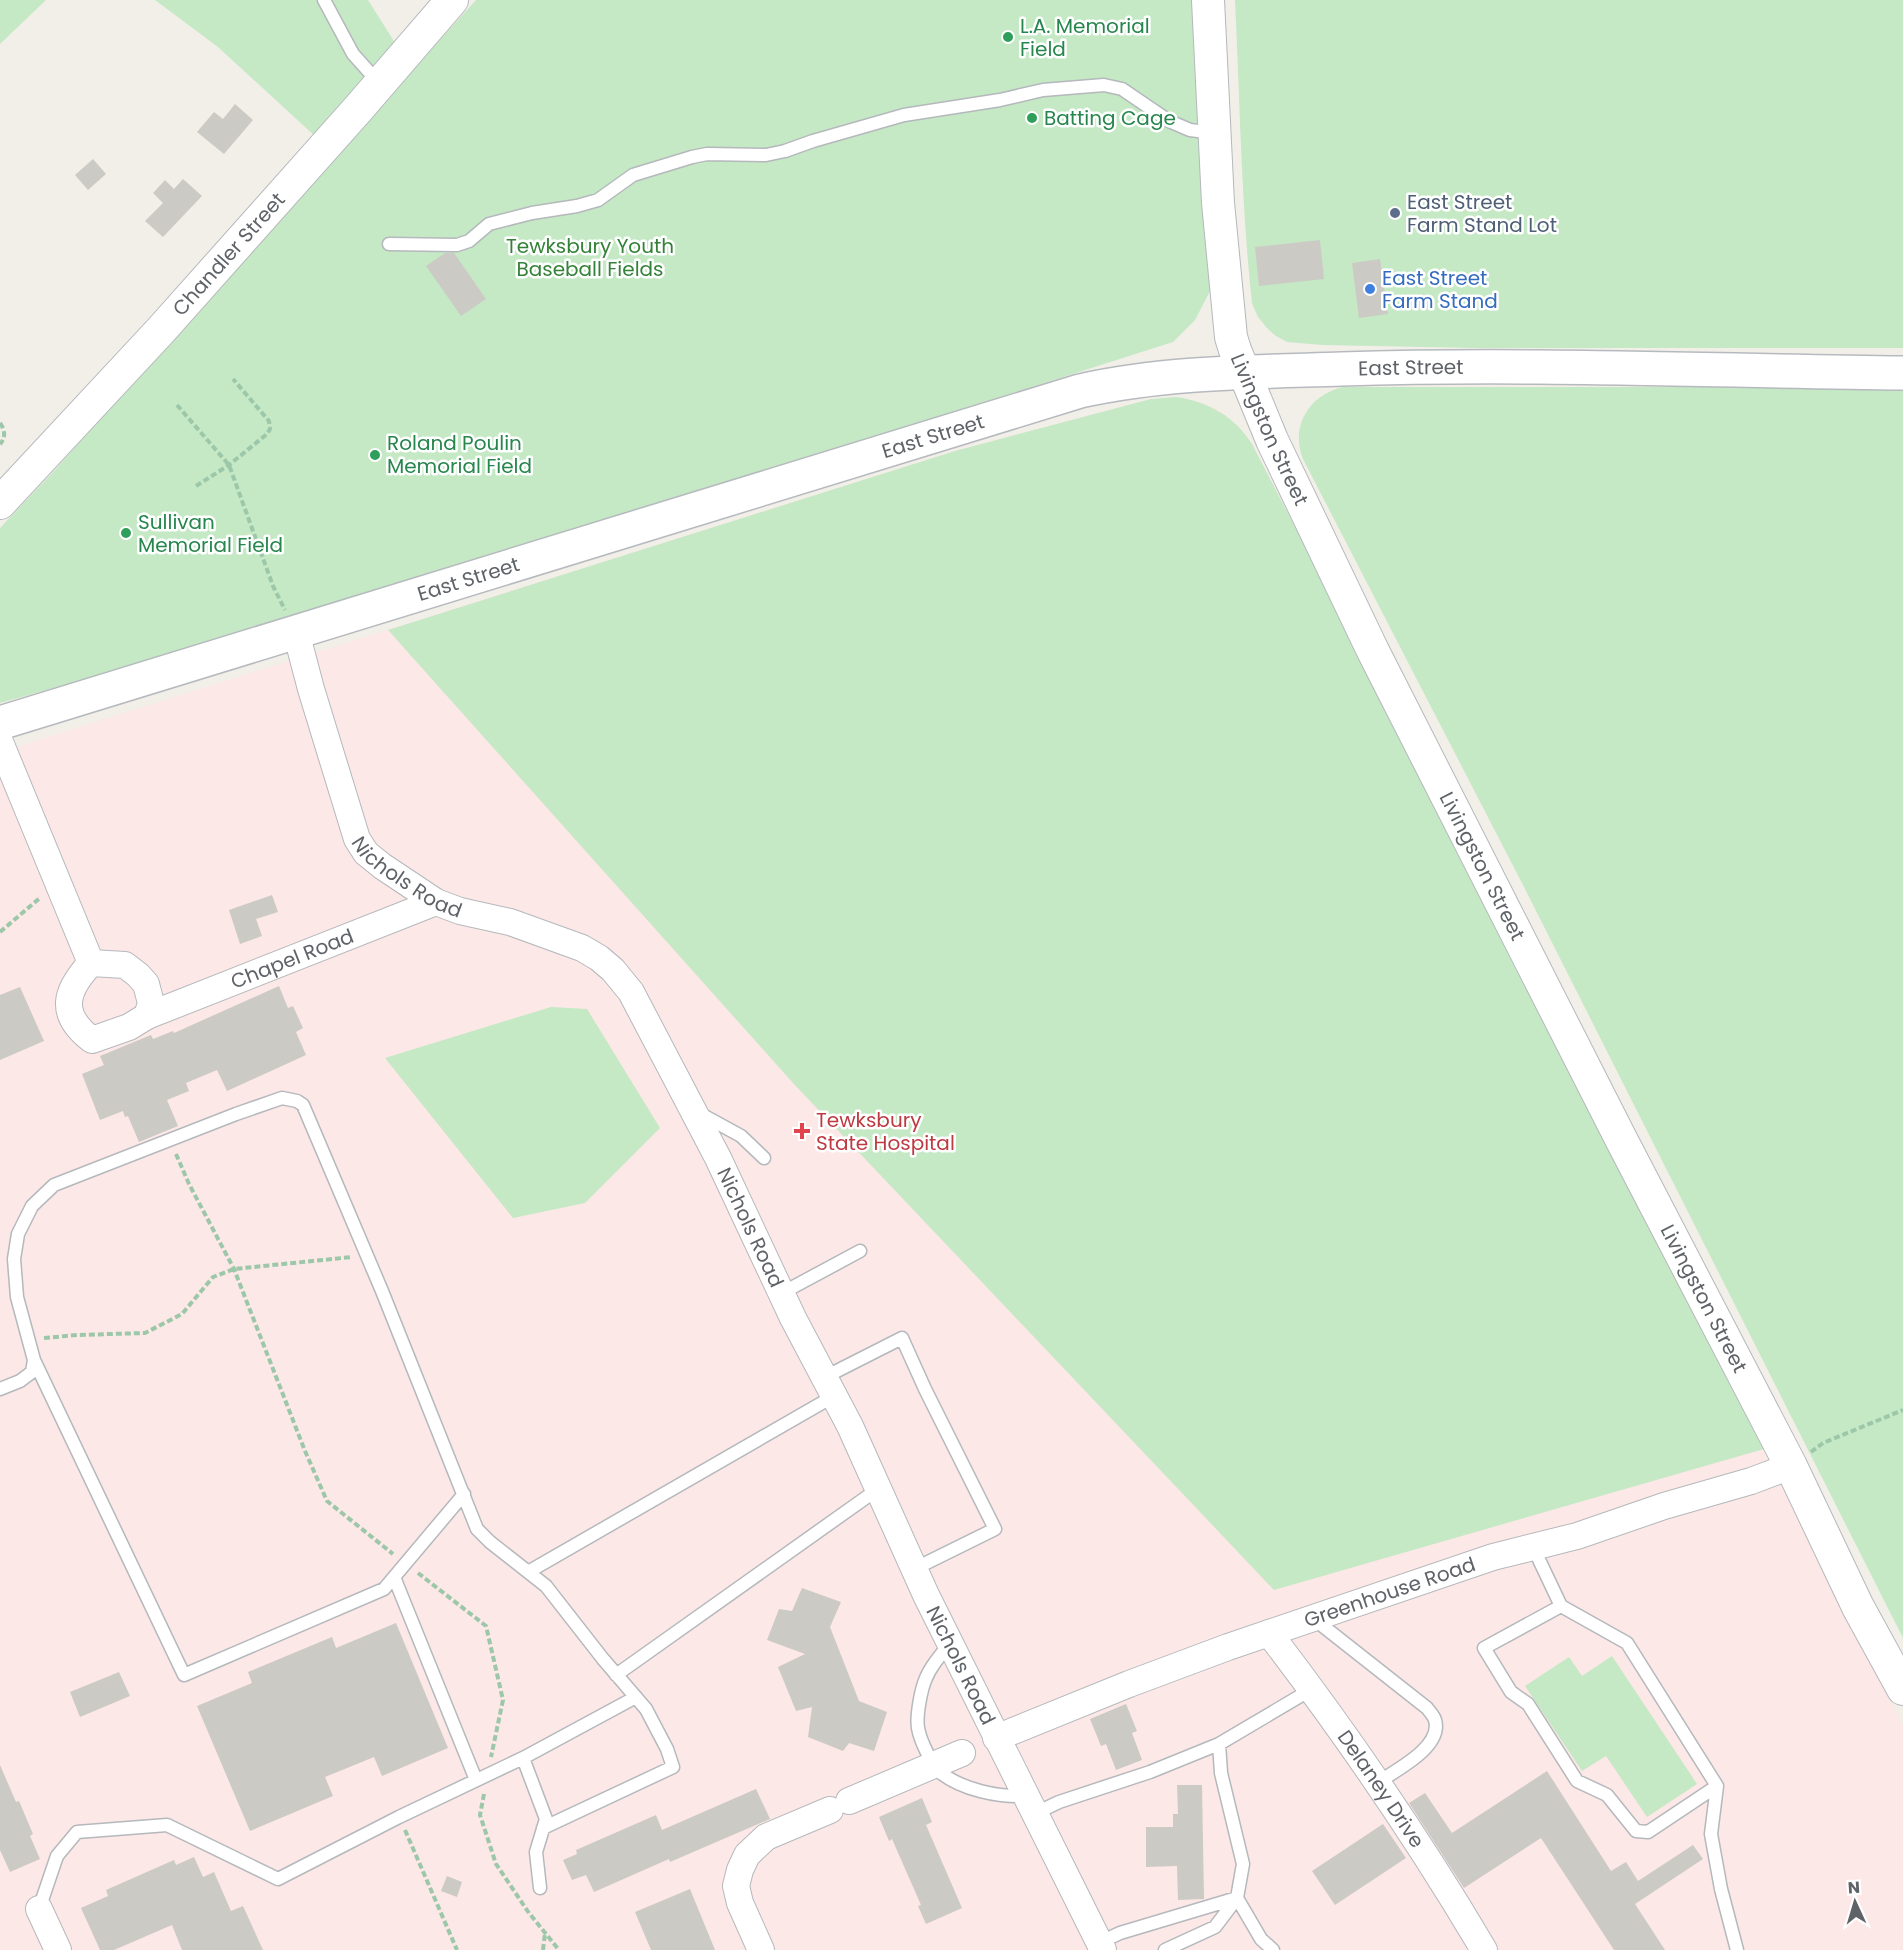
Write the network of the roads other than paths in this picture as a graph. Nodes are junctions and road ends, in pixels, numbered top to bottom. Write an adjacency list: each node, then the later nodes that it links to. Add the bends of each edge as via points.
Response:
1 (324, 0): 4 (lane, via 353,54)
2 (452, 0): 4 (street, Chandler Street)
3 (1208, 0): 5 (street, Livingston Street)
4 (379, 84): 9 (street, Chandler Street, via 162,329)
5 (1215, 133): 6 (lane, via 1190,130 1169,121 1122,89 1104,85 1043,90 904,115 785,152 692,157 633,175 598,200 489,224 469,241 457,245); 7 (street, Livingston Street, via 1231,337)
6 (389, 244)
7 (1244, 372): 8 (main road, East Street, via 1405,367); 10 (main road, East Street, via 1112,384 1080,392); 23 (street, Livingston Street, via 1272,440 1373,651)
8 (1903, 373)
9 (0, 503)
10 (296, 632): 11 (main road, East Street); 13 (street, Nichols Road, via 357,838 366,853 382,866)
11 (0, 723)
12 (0, 742): 14 (street)
13 (436, 902): 15 (street, Chapel Road); 16 (street, Nichols Road, via 510,922 582,948 606,964 631,992)
14 (91, 963): 15 (street, via 125,965 138,975 146,984 151,1003); 15 (street, Chapel Road, via 68,996 69,1013 79,1030 92,1040)
15 (147, 1016)
16 (693, 1109): 17 (lane, via 741,1136); 19 (street, Nichols Road)
17 (764, 1158)
18 (860, 1251): 19 (lane)
19 (782, 1293): 21 (street, Nichols Road)
20 (34, 1360): 22 (lane, via 32,1372); 25 (lane, via 17,1297 14,1258 18,1234 32,1206 54,1185 170,1139 282,1098 297,1101 311,1121); 29 (lane, via 184,1676 384,1589)
21 (830, 1387): 24 (street, Nichols Road); 27 (lane, via 902,1338 995,1529); 28 (lane)
22 (0, 1389)
23 (1791, 1466): 26 (street, Greenhouse Road); 36 (street, Livingston Street, via 1848,1587)
24 (878, 1490): 27 (street, Nichols Road); 34 (lane)
25 (464, 1494): 28 (lane, via 477,1529); 29 (lane)
26 (1533, 1547): 30 (lane); 31 (street, Greenhouse Road)
27 (914, 1569): 33 (street, Nichols Road)
28 (528, 1572): 34 (lane, via 546,1586)
29 (394, 1577): 43 (lane)
30 (1561, 1606): 45 (lane, via 1627,1643); 45 (lane, via 1484,1648 1511,1692 1528,1704 1577,1781 1607,1795 1636,1831 1648,1832)
31 (1314, 1619): 32 (street, Greenhouse Road); 44 (lane, via 1427,1708 1435,1720 1430,1746)
32 (1269, 1633): 35 (street, Delaney Drive); 38 (street, Greenhouse Road)
33 (950, 1644): 38 (street, Nichols Road); 42 (lane, via 925,1679 919,1706 918,1728)
34 (616, 1675): 37 (lane)
35 (1312, 1689): 39 (lane); 44 (street, Delaney Drive)
36 (1903, 1689)
37 (636, 1697): 41 (lane); 47 (lane, via 646,1709 673,1767)
38 (996, 1738): 46 (street, Nichols Road)
39 (1219, 1744): 46 (lane, via 1059,1802); 49 (lane, via 1221,1773 1244,1864)
40 (962, 1753): 42 (street)
41 (523, 1758): 43 (lane); 47 (lane, via 546,1819)
42 (933, 1765): 46 (lane, via 970,1787); 53 (street, via 766,1837 747,1855 736,1886)
43 (482, 1778): 50 (lane, via 278,1879 167,1825 77,1832 57,1856)
44 (1377, 1783): 56 (street, Delaney Drive, via 1446,1884)
45 (1717, 1786): 57 (lane, via 1711,1834)
46 (1029, 1805): 51 (street, Nichols Road)
47 (543, 1828): 48 (lane, via 536,1852)
48 (540, 1888)
49 (1237, 1898): 51 (lane, via 1120,1933); 54 (lane, via 1215,1927); 55 (lane, via 1261,1939)
50 (39, 1909): 52 (street)
51 (1096, 1948)
52 (58, 1950)
53 (761, 1950)
54 (1165, 1950)
55 (1273, 1950)
56 (1485, 1950)
57 (1737, 1950)

